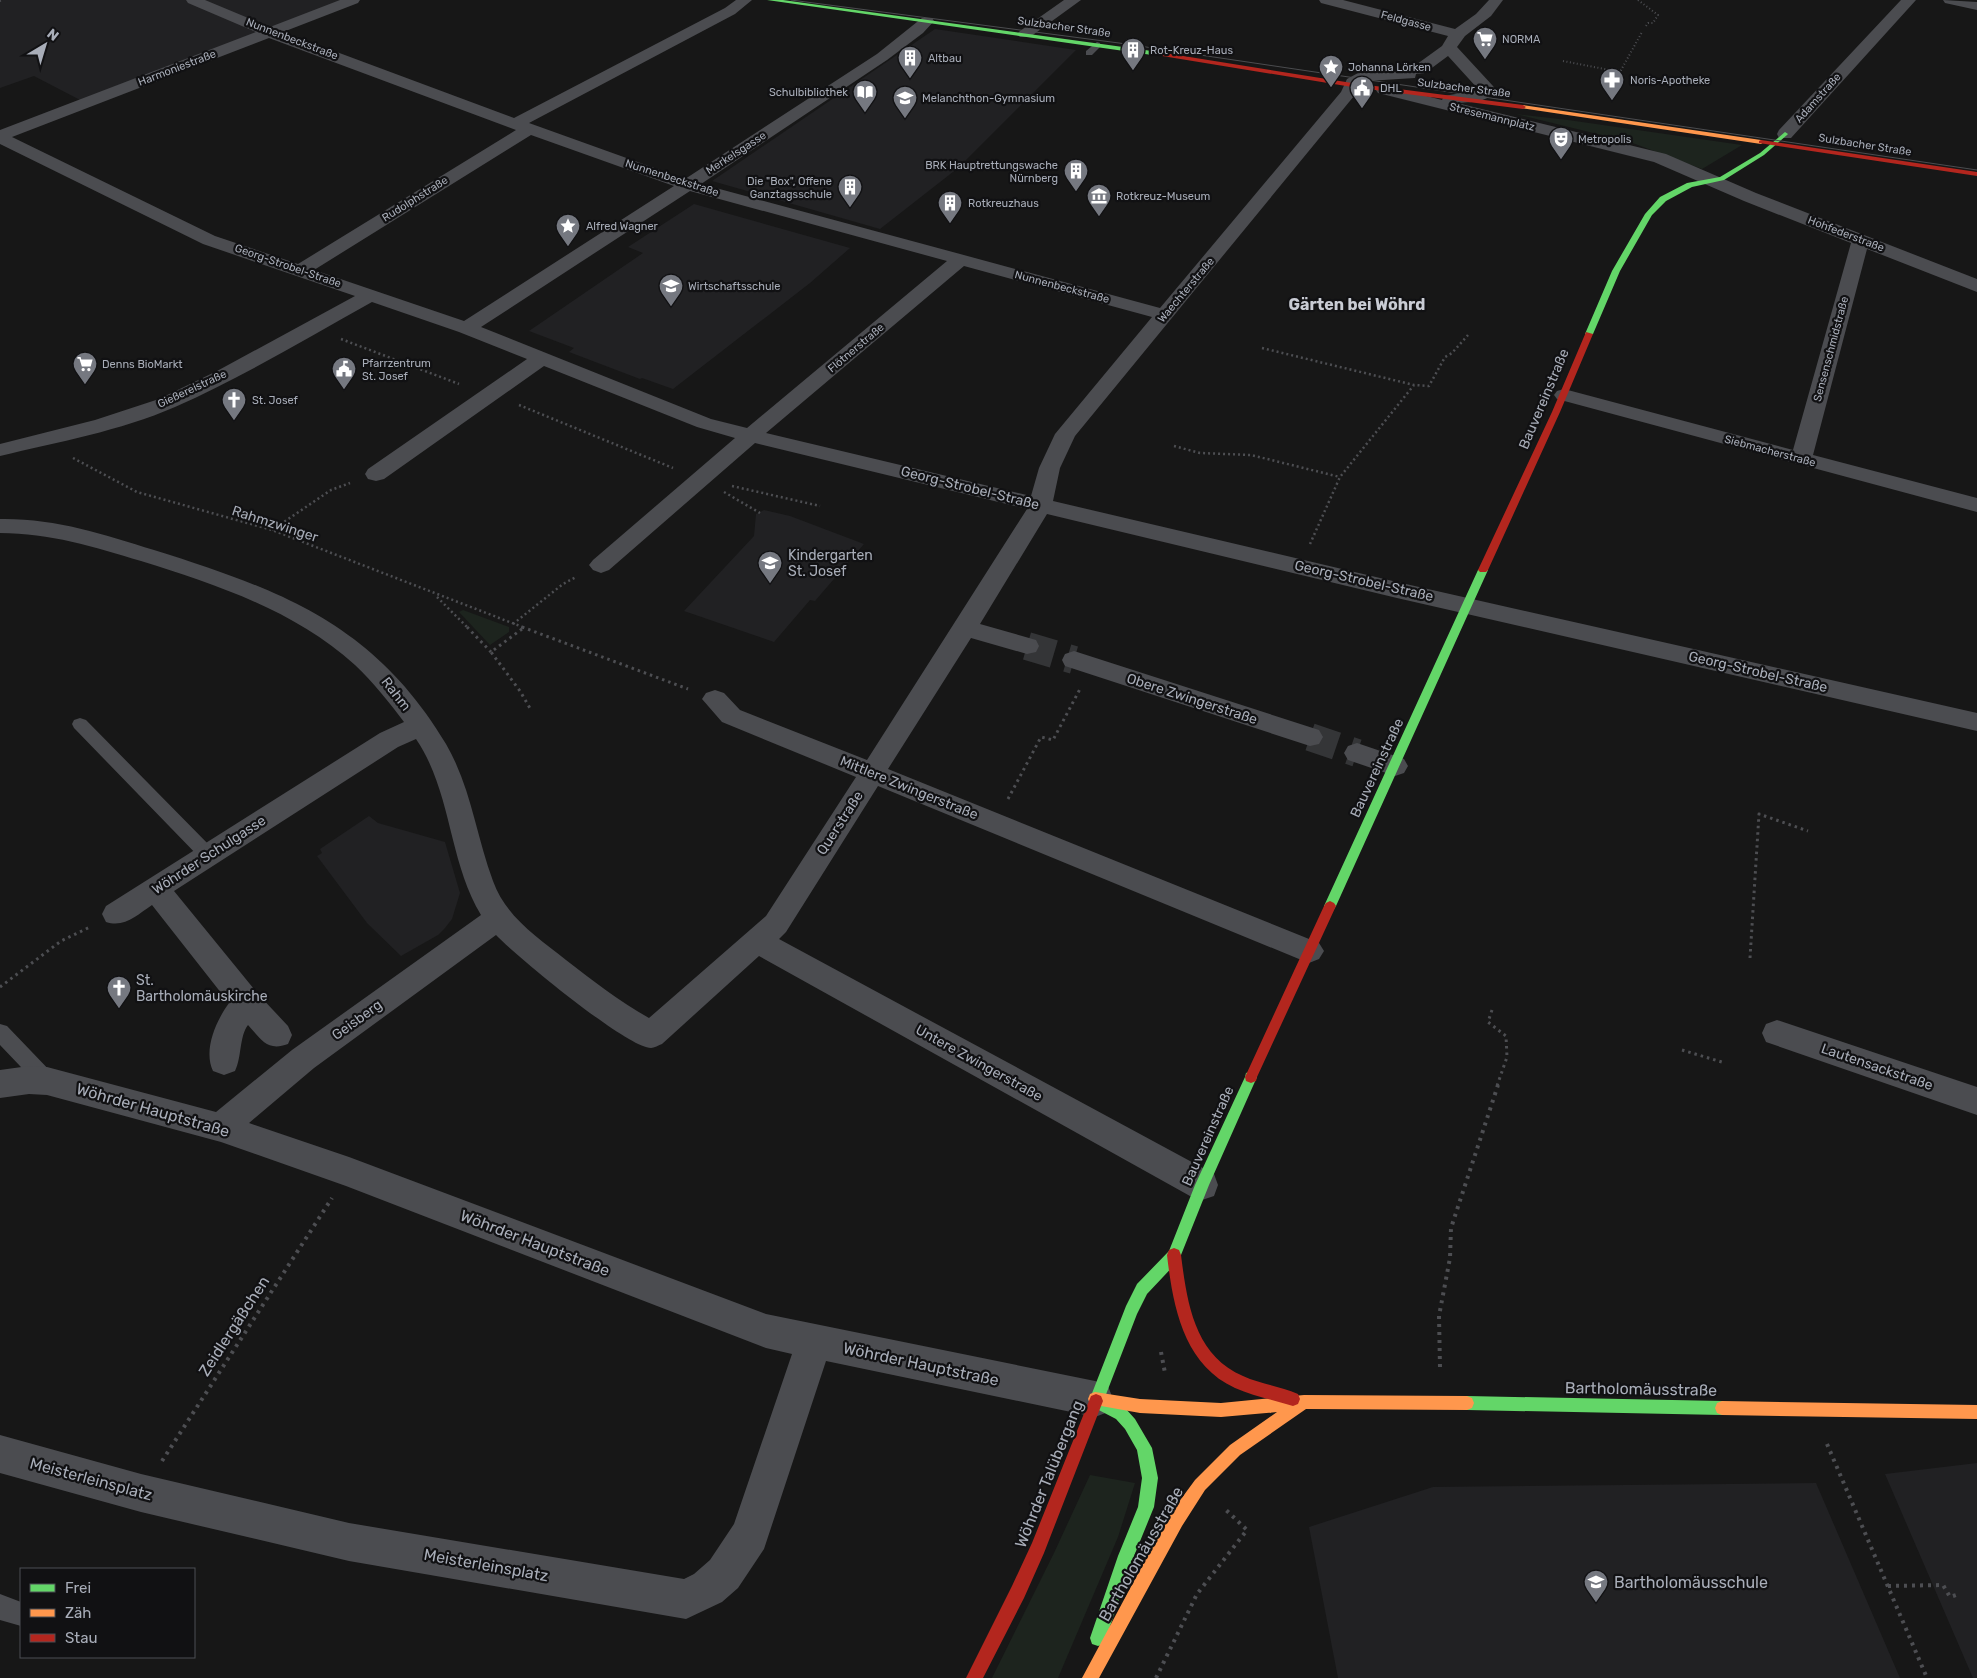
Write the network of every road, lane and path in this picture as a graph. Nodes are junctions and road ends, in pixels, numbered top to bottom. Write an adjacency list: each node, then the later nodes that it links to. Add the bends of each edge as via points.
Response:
1 (3, 0): 13 (path)
2 (193, 0): 18 (street, Nunnenbeckstraße)
3 (353, 0): 18 (street, Harmoniestraße)
4 (745, 0): 32 (street, Rudolphstraße)
5 (770, 0): 15 (main road, Sulzbacher Straße)
6 (846, 0): 17 (main road, Sulzbacher Straße)
7 (1074, 0): 17 (street)
8 (1326, 0): 20 (street, Feldgasse)
9 (1496, 0): 20 (street, via 1486,14)
10 (1638, 0): 16 (path, via 1658,14)
11 (1909, 0): 34 (street, Adamstraße)
12 (1950, 0): 14 (street)
13 (0, 1)
14 (1977, 6)
15 (926, 21): 17 (main road, Sulzbacher Straße); 39 (street, Merkelsgasse, via 882,57)
16 (1646, 26)
17 (1031, 30): 21 (main road, Sulzbacher Straße); 26 (main road, Sulzbacher Straße, via 1093,49)
18 (271, 32): 32 (street, Nunnenbeckstraße); 33 (street, Harmoniestraße)
19 (1642, 32): 23 (path, via 1620,72)
20 (1458, 34): 22 (street)
21 (1143, 40)
22 (1449, 48): 25 (street); 29 (street)
23 (1563, 62)
24 (1354, 67): 25 (main road, Sulzbacher Straße)
25 (1417, 74): 26 (street, via 1364,76)
26 (1352, 85): 28 (main road, Sulzbacher Straße); 45 (street, Waechterstraße, via 1290,166)
27 (1470, 85): 29 (main road, Sulzbacher Straße)
28 (1382, 89): 31 (main road, Sulzbacher Straße); 38 (street, Stresemannplatz, via 1652,156)
29 (1493, 90): 31 (street, via 1482,96)
30 (1520, 95): 34 (main road, Sulzbacher Straße)
31 (1450, 99): 34 (main road, Sulzbacher Straße)
32 (523, 126): 39 (street, Nunnenbeckstraße); 42 (street, Rudolphstraße)
33 (0, 137): 35 (street, Harmoniestraße)
34 (1780, 139): 36 (main road, Sulzbacher Straße); 37 (main road, Sulzbacher Straße); 38 (main road, Adamstraße, via 1746,165)
35 (42, 159): 42 (street, Georg-Strobel-Straße, via 209,240)
36 (1977, 163)
37 (1977, 174)
38 (1715, 181): 40 (street, Hohfederstraße); 53 (main road, Bauvereinstraße, via 1680,189 1663,199 1648,214 1616,271)
39 (688, 185): 41 (street, Nunnenbeckstraße); 46 (street, Merkelsgasse)
40 (1861, 239): 43 (street, Hohfederstraße); 59 (street, Sensenschmidstraße)
41 (960, 260): 45 (street, Nunnenbeckstraße); 55 (street, Flötnerstraße)
42 (301, 270): 44 (street, Georg-Strobel-Straße)
43 (1977, 286)
44 (371, 295): 46 (street, Georg-Strobel-Straße); 56 (street, Gießereistraße, via 253,360 166,403 102,425)
45 (1165, 315): 65 (street, Waechterstraße, via 1066,434 1043,483)
46 (466, 328): 50 (street, Georg-Strobel-Straße)
47 (1468, 336): 51 (path, via 1445,357 1429,386)
48 (341, 339): 52 (path)
49 (1262, 348): 51 (path)
50 (542, 358): 55 (street, Georg-Strobel-Straße, via 704,423); 61 (street)
51 (1414, 385): 62 (path)
52 (466, 387)
53 (1564, 395): 59 (street, Siebmacherstraße); 74 (main road, Bauvereinstraße)
54 (524, 406): 60 (path)
55 (752, 436): 63 (street); 65 (street, Georg-Strobel-Straße)
56 (33, 442): 58 (street, Gießereistraße); 70 (path, Rahmzwinger, via 70,456 137,492)
57 (1174, 446): 62 (path, via 1200,453 1251,455)
58 (1, 449)
59 (1801, 459): 66 (street, Siebmacherstraße)
60 (673, 468)
61 (376, 474): 70 (path, via 331,490)
62 (1340, 477): 72 (path)
63 (700, 478): 68 (path); 71 (street)
64 (730, 485): 67 (path)
65 (1041, 505): 72 (street, Georg-Strobel-Straße); 77 (street, Querstraße)
66 (1977, 505)
67 (820, 506)
68 (760, 513)
69 (0, 526): 85 (street, Rahm, via 29,525 96,540 200,572 284,604 321,626 368,661 401,698)
70 (272, 530): 73 (path, Rahmzwinger)
71 (601, 565): 75 (path, via 563,584)
72 (1299, 566): 74 (street, Georg-Strobel-Straße)
73 (434, 595): 75 (path, Rahmzwinger); 79 (path)
74 (1468, 605): 83 (street, Georg-Strobel-Straße); 88 (main road, Bauvereinstraße)
75 (513, 624): 76 (path)
76 (523, 628): 79 (path); 81 (path)
77 (965, 628): 78 (street); 89 (street, Querstraße)
78 (1027, 646)
79 (491, 652): 82 (path)
80 (1083, 663): 86 (street, Obere Zwingerstraße); 90 (path, via 1053,740 1041,737)
81 (715, 699): 89 (street, Mittlere Zwingerstraße, via 731,716)
82 (531, 710)
83 (1977, 722)
84 (80, 724): 92 (lane)
85 (420, 726): 92 (street, Wöhrder Schulgasse, via 389,740); 95 (street, Rahm, via 449,775 480,889)
86 (1310, 737)
87 (1357, 753): 88 (street)
88 (1395, 766): 97 (main road, Bauvereinstraße)
89 (872, 773): 96 (street, Querstraße, via 776,924); 97 (street, Mittlere Zwingerstraße)
90 (1005, 804)
91 (1808, 830): 98 (path, via 1759,814)
92 (208, 856): 93 (street, Wöhrder Schulgasse)
93 (156, 889): 94 (street, Wöhrder Schulgasse); 100 (street)
94 (116, 914): 99 (path, via 61,941)
95 (498, 918): 104 (street, Rahm, via 603,1006); 112 (street, Geisberg, via 303,1059)
96 (757, 941): 104 (street, Querstraße); 114 (street, Untere Zwingerstraße)
97 (1309, 951): 114 (main road, Bauvereinstraße)
98 (1750, 958)
99 (0, 987)
100 (247, 1002): 105 (street); 107 (street, via 230,1025)
101 (1492, 1010): 119 (path, via 1488,1022 1506,1036 1507,1057 1451,1228 1450,1258 1439,1316)
102 (0, 1032): 109 (lane)
103 (1777, 1033): 111 (street, Lautensackstraße)
104 (651, 1034)
105 (277, 1035)
106 (1682, 1050): 108 (path)
107 (224, 1062)
108 (1725, 1063)
109 (47, 1080): 110 (street, Wöhrder Hauptstraße); 112 (street, Wöhrder Hauptstraße)
110 (0, 1084)
111 (1977, 1101)
112 (221, 1128): 113 (street, Wöhrder Hauptstraße)
113 (349, 1172): 116 (street, Wöhrder Hauptstraße, via 766,1331); 123 (path, Zeidlergäßchen)
114 (1202, 1185): 115 (main road, Bauvereinstraße)
115 (1174, 1255): 117 (main road, Bauvereinstraße, via 1142,1289); 118 (main road, via 1186,1328 1204,1357 1231,1378)
116 (814, 1342): 117 (street, Wöhrder Hauptstraße); 123 (street, Meisterleinsplatz, via 750,1535 724,1574 708,1588 686,1599 350,1542)
117 (1095, 1399): 118 (main road, Bartholomäusstraße, via 1140,1406 1221,1410); 129 (main road, Wöhrder Talübergang, via 1034,1556); 130 (main road, Wöhrder Talübergang, via 1121,1414 1130,1424 1144,1448 1150,1478 1146,1507)
118 (1304, 1402): 119 (main road, Bartholomäusstraße); 131 (main road, Bartholomäusstraße, via 1235,1450 1200,1485 1176,1520)
119 (1441, 1402): 120 (main road, Bartholomäusstraße)
120 (1812, 1409): 121 (main road, Bartholomäusstraße); 125 (path)
121 (1977, 1412)
122 (0, 1454): 123 (street, Meisterleinsplatz)
123 (141, 1493)
124 (1247, 1530): 132 (path, via 1197,1594)
125 (1888, 1586): 126 (path, via 1943,1585 1950,1597); 133 (path)
126 (1956, 1595)
127 (0, 1607): 128 (lane)
128 (20, 1614)
129 (974, 1678)
130 (1085, 1678)
131 (1090, 1678)
132 (1156, 1678)
133 (1927, 1678)

